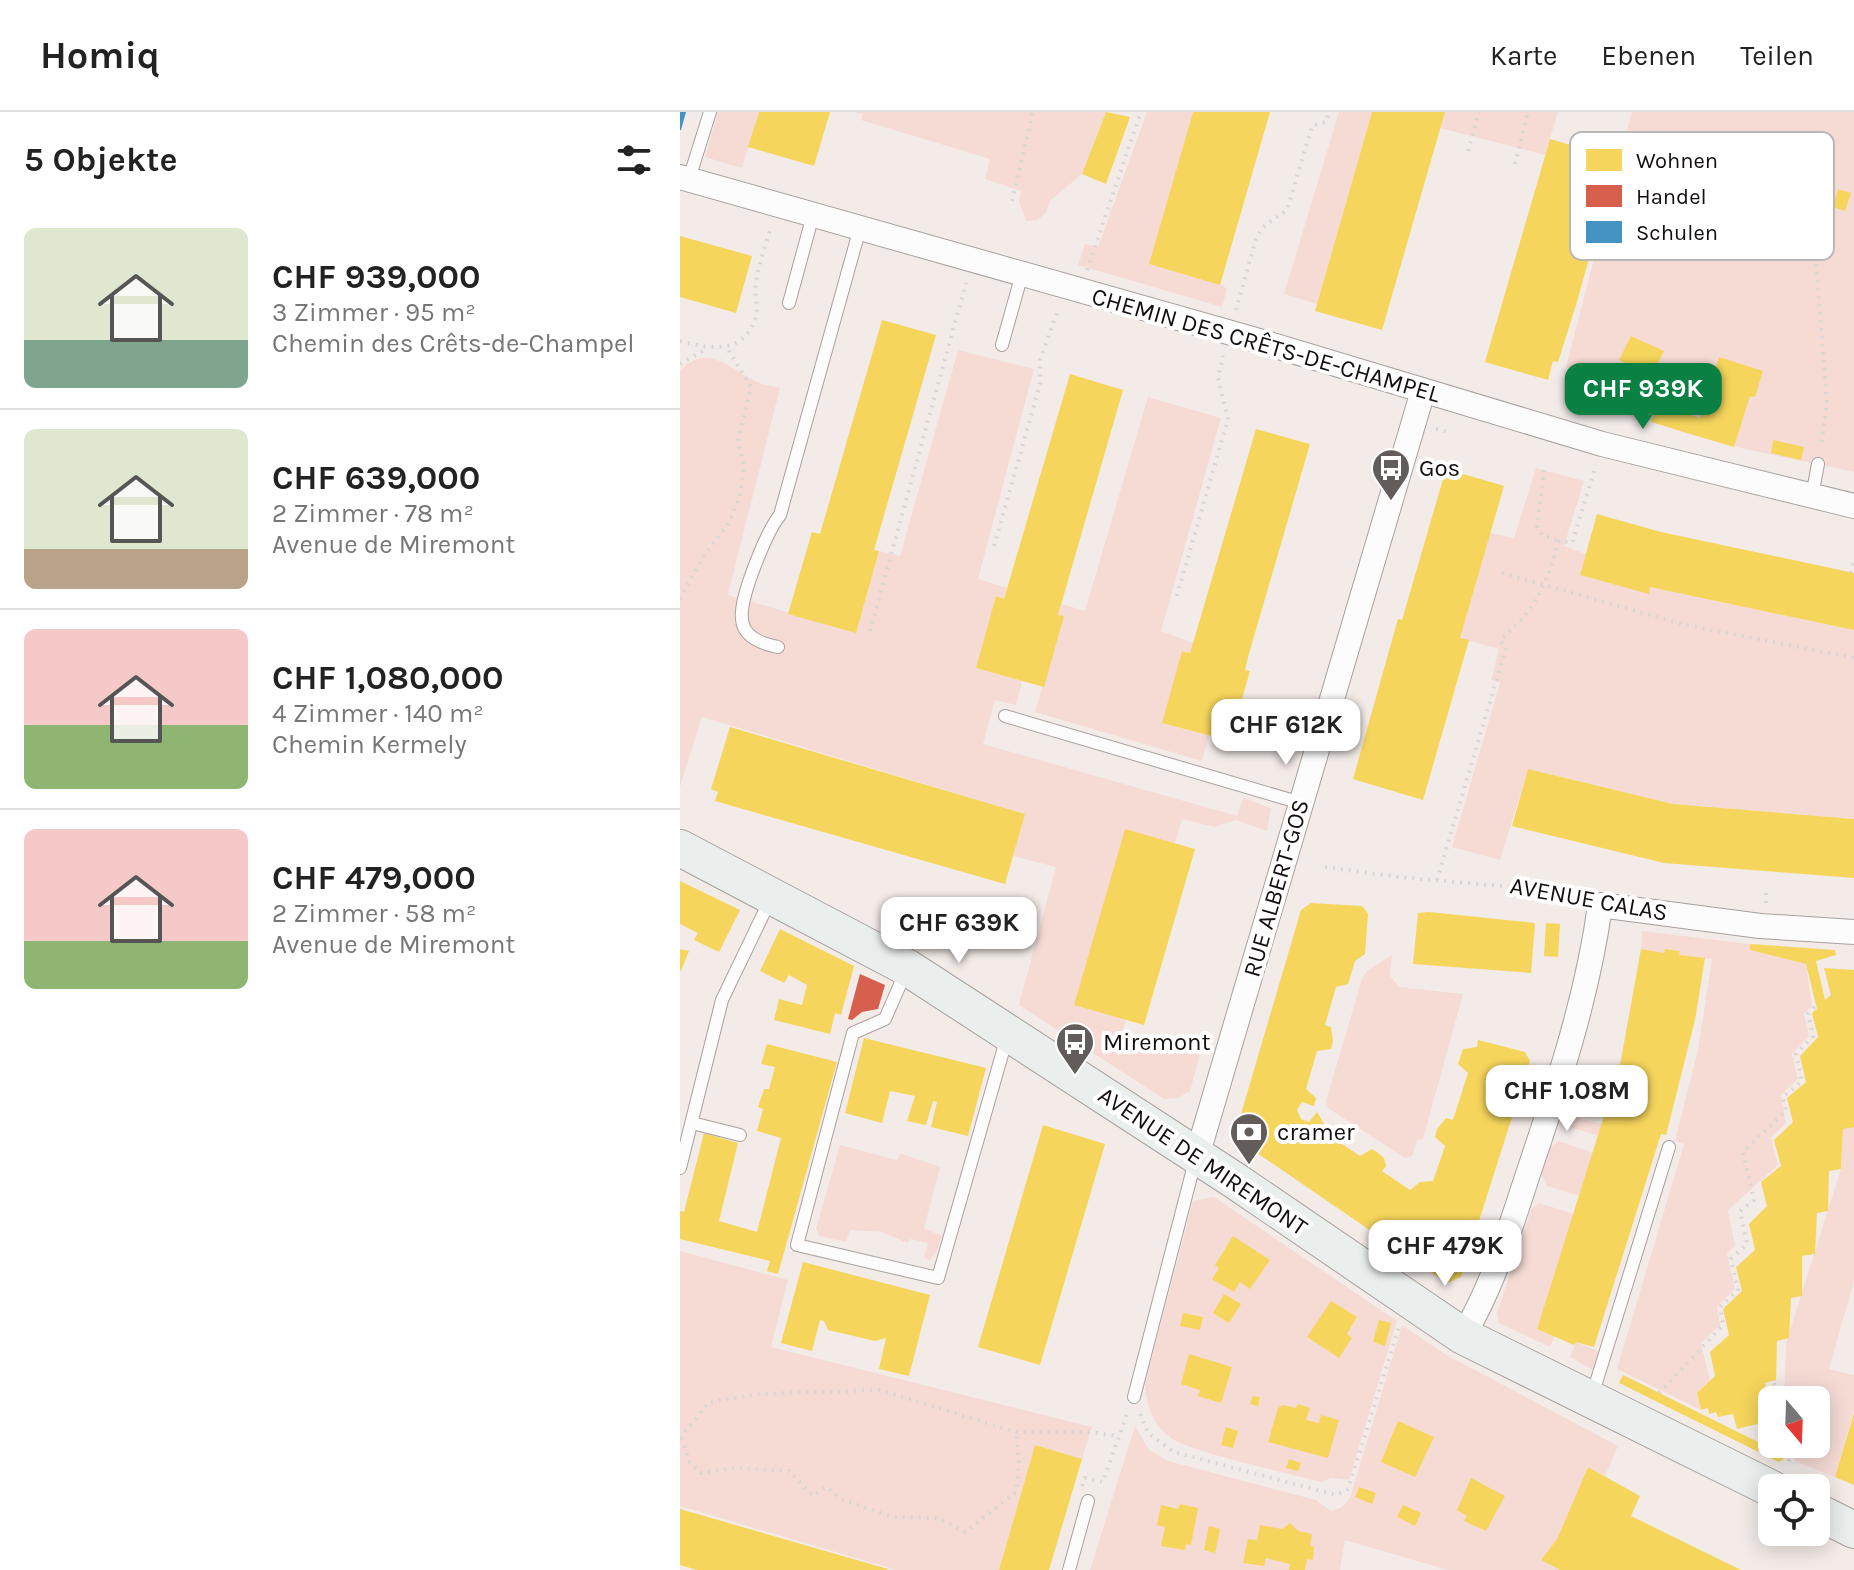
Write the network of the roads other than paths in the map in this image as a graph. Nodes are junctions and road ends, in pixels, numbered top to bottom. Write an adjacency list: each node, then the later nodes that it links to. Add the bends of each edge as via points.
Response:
1 (710, 112): 2 (lane)
2 (684, 178): 3 (street, CHEMIN DES CRÊTS-DE-CHAMPEL)
3 (813, 215): 4 (street, CHEMIN DES CRÊTS-DE-CHAMPEL); 6 (lane)
4 (860, 228): 5 (street, CHEMIN DES CRÊTS-DE-CHAMPEL); 12 (lane, via 780,515 768,530 744,602 741,620 748,634)
5 (1022, 274): 7 (lane); 8 (street, CHEMIN DES CRÊTS-DE-CHAMPEL)
6 (789, 303)
7 (1002, 345)
8 (1423, 391): 10 (street, CHEMIN DES CRÊTS-DE-CHAMPEL, via 1602,444); 14 (street, RUE ALBERT-GOS)
9 (1818, 464): 10 (lane)
10 (1812, 496): 11 (street, CHEMIN DES CRÊTS-DE-CHAMPEL)
11 (1854, 506)
12 (778, 647)
13 (1005, 716): 14 (lane)
14 (1301, 803): 23 (street, RUE ALBERT-GOS)
15 (680, 848): 16 (street, AVENUE DE MIREMONT)
16 (772, 895): 18 (street, AVENUE DE MIREMONT); 20 (lane, via 722,1000)
17 (1854, 932): 25 (street, AVENUE CALAS, via 1600,905 1562,1072 1488,1294)
18 (908, 968): 19 (street, AVENUE DE MIREMONT); 19 (lane, via 885,1019 853,1033 797,1245 938,1278)
19 (1009, 1032): 23 (street, AVENUE DE MIREMONT)
20 (692, 1123): 21 (lane); 24 (lane)
21 (740, 1135)
22 (1669, 1147): 27 (lane)
23 (1197, 1156): 25 (street, AVENUE DE MIREMONT); 26 (lane)
24 (680, 1168)
25 (1463, 1336): 27 (street, AVENUE DE MIREMONT)
26 (1134, 1397)
27 (1591, 1399): 28 (street, AVENUE DE MIREMONT)
28 (1764, 1474)
29 (1088, 1501): 32 (lane)
30 (1830, 1518): 31 (street)
31 (1854, 1530)
32 (1069, 1570)

